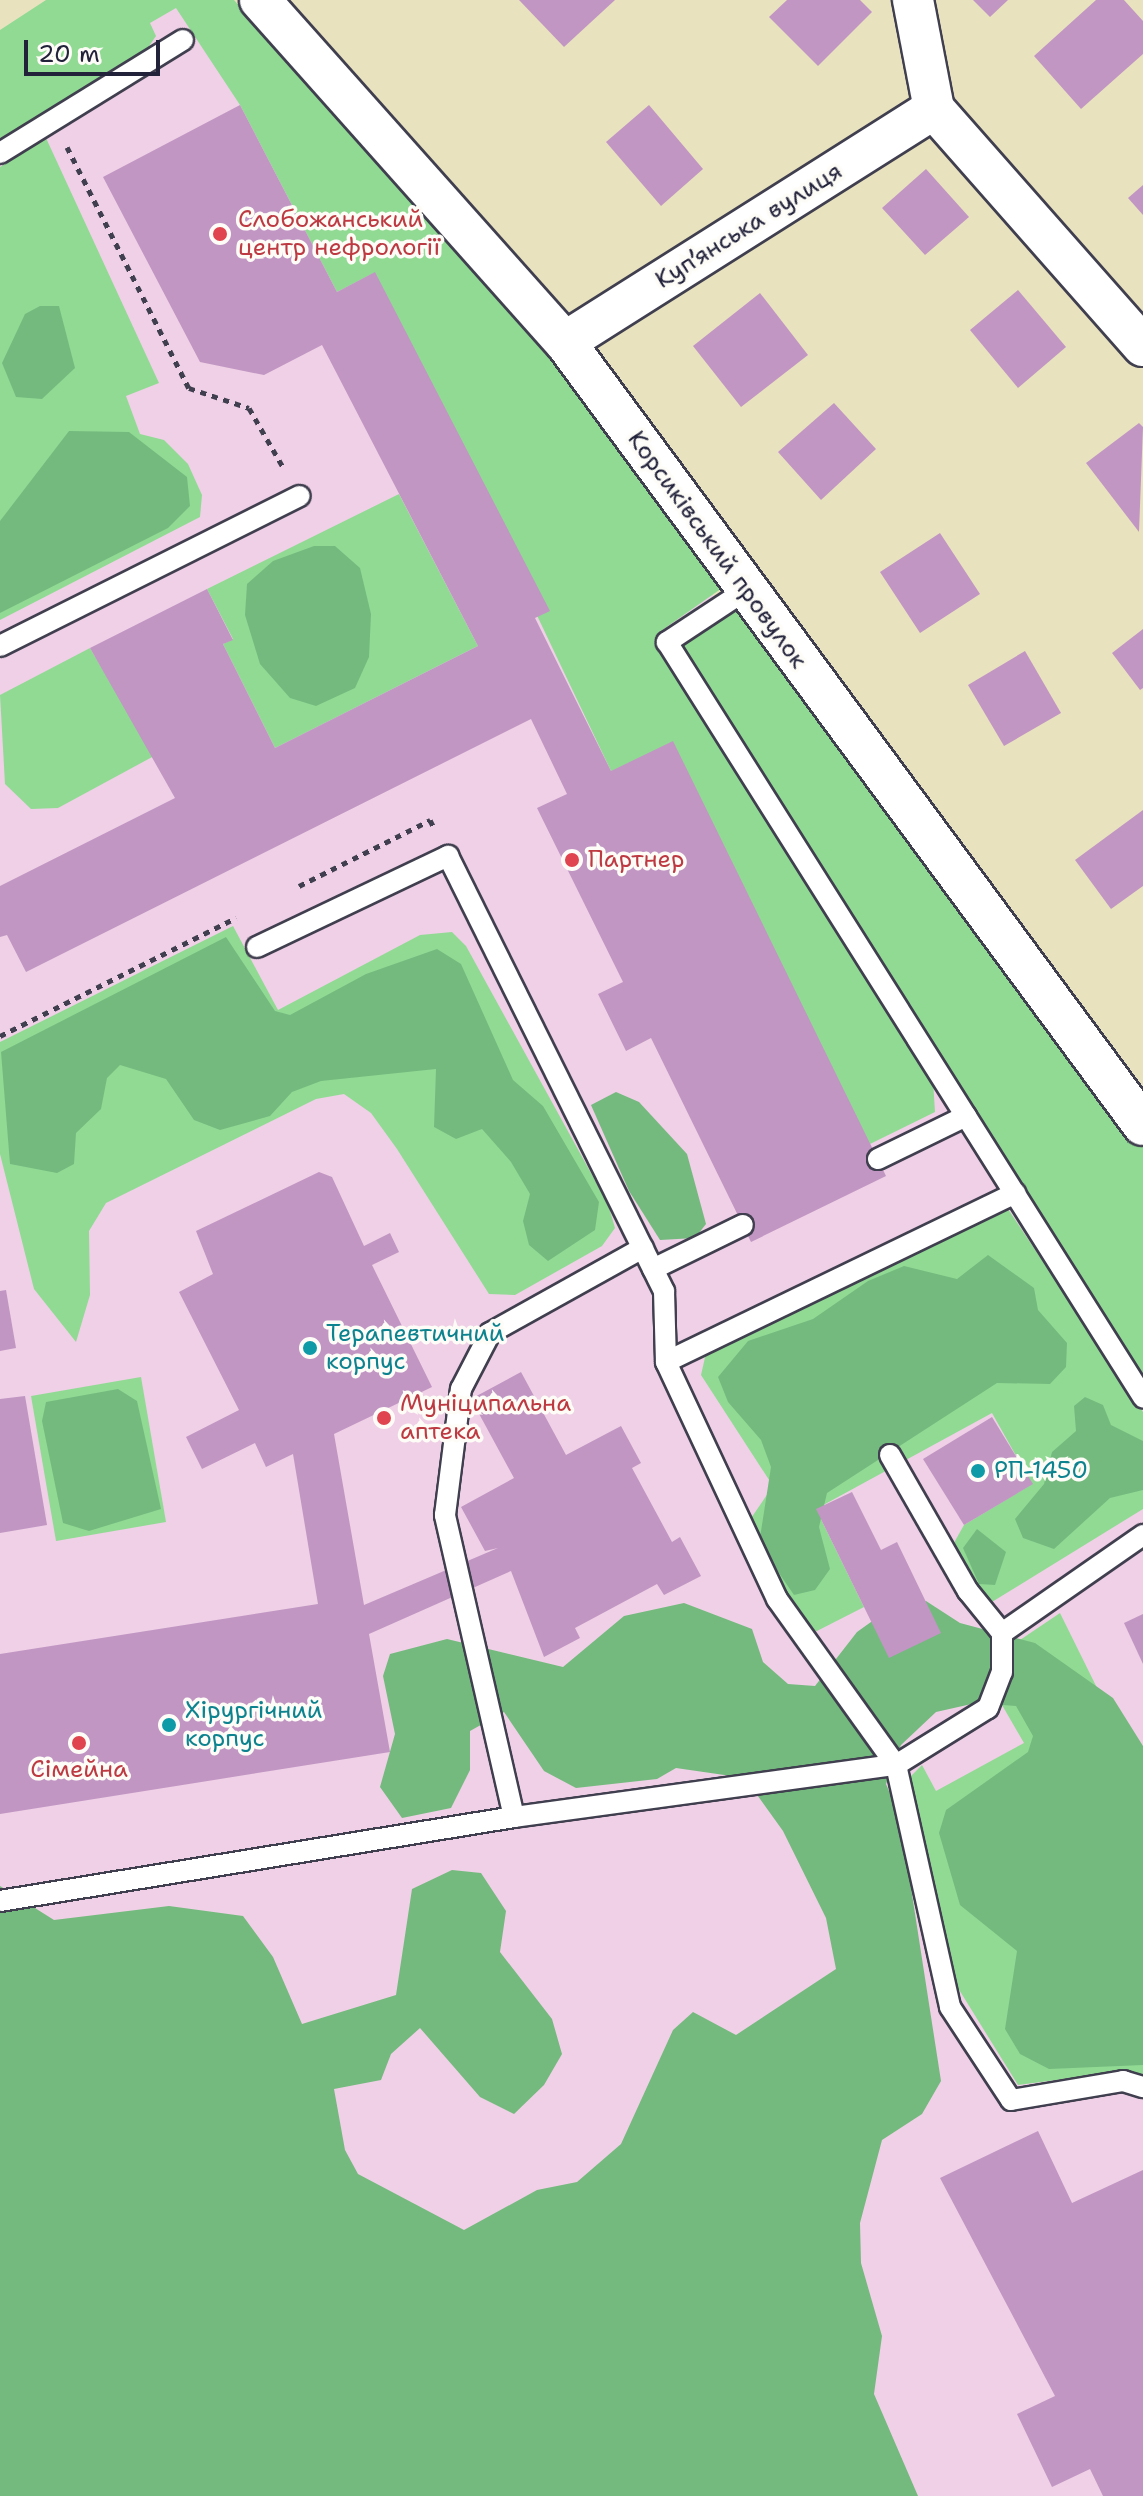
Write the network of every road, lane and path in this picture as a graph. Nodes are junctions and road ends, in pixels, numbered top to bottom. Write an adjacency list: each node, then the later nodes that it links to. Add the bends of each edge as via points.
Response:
1 (260, 0): 7 (street, Корсиківський провулок)
2 (913, 0): 4 (street)
3 (183, 40): 5 (lane)
4 (934, 109): 7 (street, Куп’янська вулиця); 8 (street)
5 (53, 121): 6 (lane); 9 (path, via 189,388 249,408)
6 (0, 153)
7 (565, 342): 10 (street, Корсиківський провулок)
8 (1143, 346)
9 (300, 496): 11 (lane)
10 (746, 590): 13 (lane, via 667,642); 14 (street, Корсиківський провулок)
11 (0, 646)
12 (257, 947): 18 (lane, via 448,856)
13 (966, 1116): 15 (lane); 16 (lane)
14 (1143, 1125)
15 (878, 1159)
16 (1015, 1193): 20 (lane); 21 (lane)
17 (743, 1225): 19 (lane)
18 (643, 1248): 19 (lane); 26 (lane, via 490,1333 461,1389 445,1515)
19 (653, 1269): 20 (lane, via 664,1291)
20 (666, 1362): 25 (lane, via 777,1599)
21 (1143, 1397)
22 (890, 1455): 24 (lane, via 968,1591)
23 (1143, 1535): 24 (lane)
24 (1002, 1633): 25 (lane, via 1002,1672 988,1708)
25 (896, 1765): 26 (lane); 28 (lane, via 950,2007 1011,2100 1123,2081)
26 (514, 1817): 27 (lane)
27 (0, 1901)
28 (1143, 2087)

